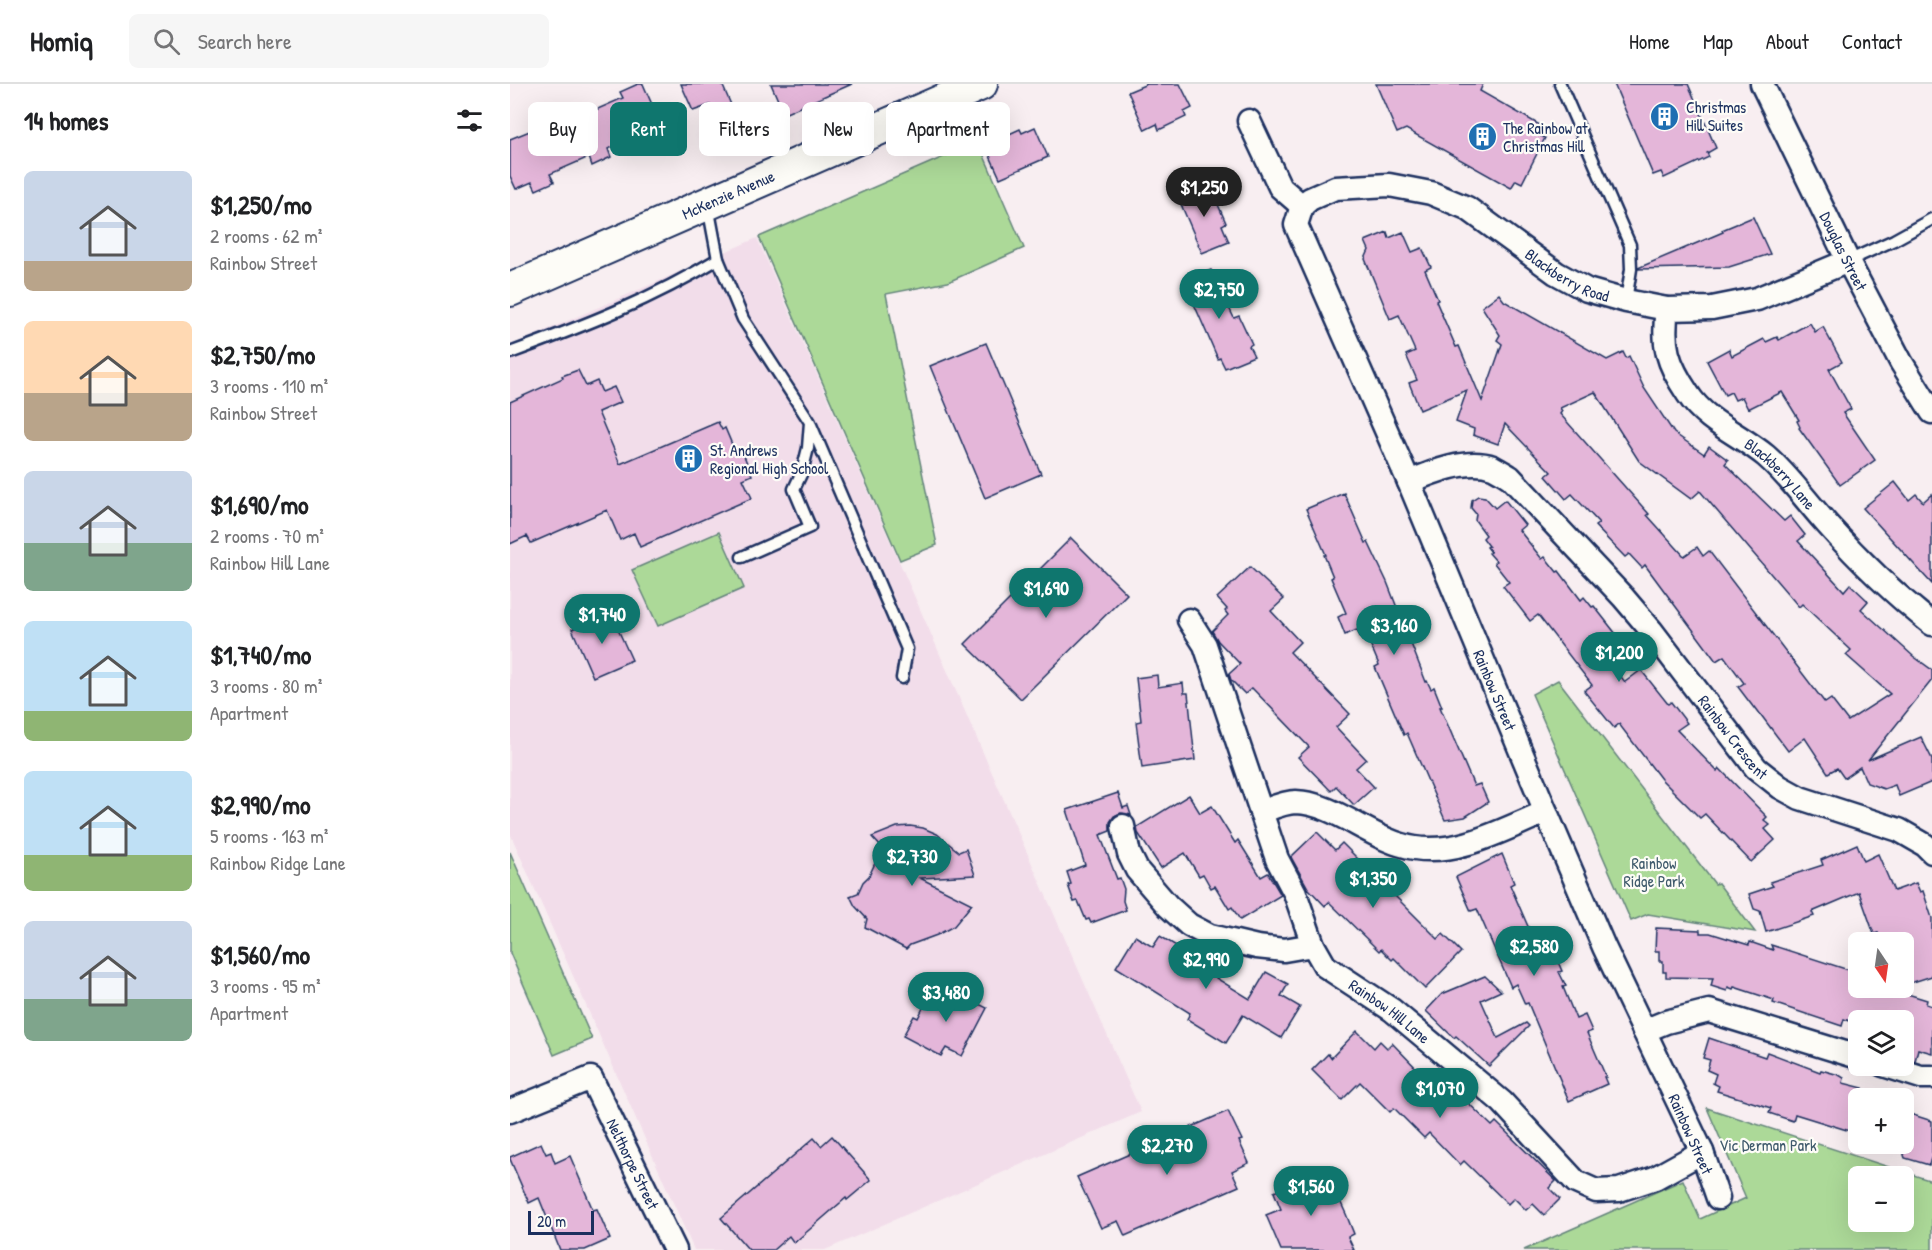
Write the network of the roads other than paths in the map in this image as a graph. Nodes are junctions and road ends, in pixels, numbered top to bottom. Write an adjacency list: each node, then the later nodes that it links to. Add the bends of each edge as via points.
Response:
1 (981, 84): 5 (main road, McKenzie Avenue)
2 (1560, 84): 11 (lane, via 1630,245)
3 (1762, 84): 9 (street, Douglas Street)
4 (1249, 121): 6 (street, via 1280,187)
5 (707, 203): 8 (lane); 10 (main road, McKenzie Avenue)
6 (1302, 206): 11 (street, Blackberry Road, via 1335,188 1389,185 1431,193 1467,208 1556,273 1587,290); 16 (street, Rainbow Street, via 1296,225)
7 (1932, 219): 9 (lane)
8 (718, 259): 13 (lane, via 676,284 604,317); 15 (lane, via 743,319)
9 (1848, 261): 12 (street, Blackberry Road, via 1757,299 1712,308); 14 (street, Douglas Street)
10 (510, 290)
11 (1626, 301): 12 (street, Blackberry Road)
12 (1667, 309): 19 (street, Blackberry Lane, via 1665,349 1689,396 1718,424 1764,455 1864,565)
13 (510, 353)
14 (1932, 412)
15 (810, 422): 17 (lane, via 808,448 794,489 810,526); 20 (lane, via 907,650)
16 (1408, 482): 22 (street, Rainbow Street); 24 (street, Rainbow Crescent, via 1463,465 1491,467 1510,477 1637,613 1756,768 1800,798 1899,830)
17 (742, 557)
18 (1189, 620): 21 (street, Rainbow Hill Lane, via 1205,645)
19 (1932, 624)
20 (902, 678)
21 (1261, 812): 22 (street, via 1294,802 1314,804 1386,840 1415,849 1458,847); 25 (street, Rainbow Hill Lane)
22 (1546, 812): 26 (street, Rainbow Street)
23 (1123, 826): 25 (street, via 1137,870 1189,925 1210,936 1257,947 1284,950)
24 (1932, 852)
25 (1313, 945): 31 (street, Rainbow Hill Lane, via 1325,966 1392,1010 1502,1102 1576,1182 1596,1191 1619,1190 1655,1178)
26 (1644, 1031): 27 (street, via 1709,1011); 31 (street, Rainbow Street)
27 (1848, 1054)
28 (1914, 1075): 29 (street)
29 (1932, 1077)
30 (510, 1111): 33 (street, Nelthorpe Street, via 591,1078)
31 (1702, 1152): 32 (street, Rainbow Street)
32 (1718, 1198)
33 (675, 1250)

